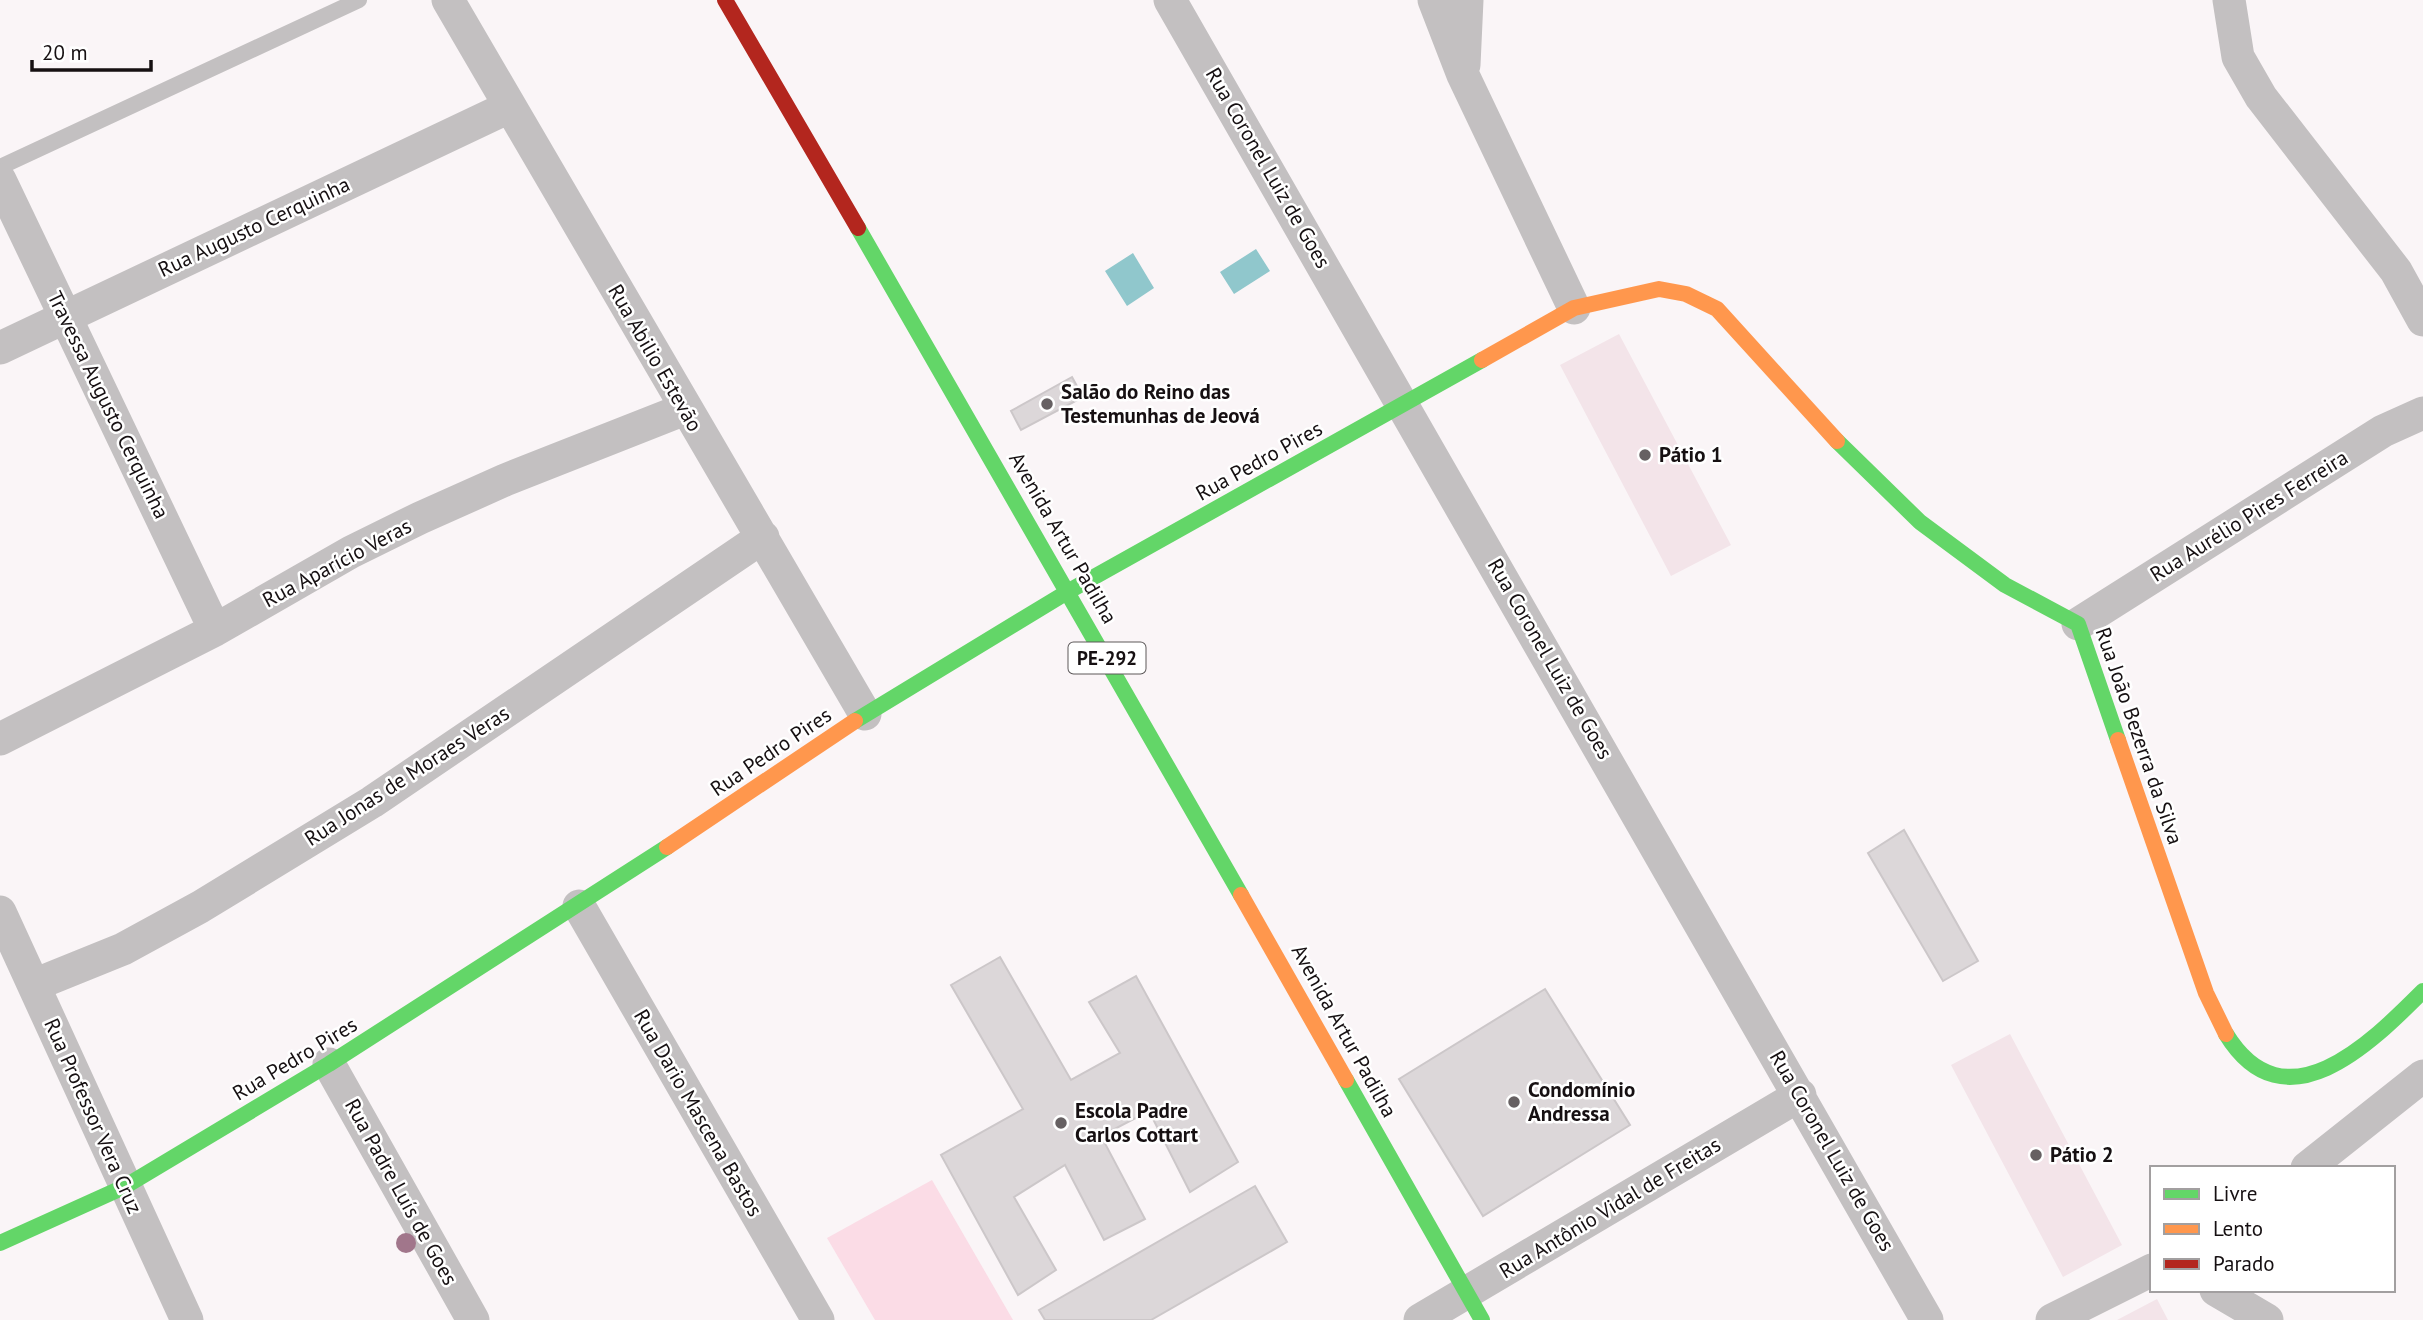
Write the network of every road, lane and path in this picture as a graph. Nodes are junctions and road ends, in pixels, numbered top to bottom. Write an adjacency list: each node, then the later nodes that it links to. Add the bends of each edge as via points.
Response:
1 (359, 0): 10 (lane)
2 (448, 0): 9 (street, Rua Abilio Estevão)
3 (725, 0): 21 (street, Avenida Artur Padilha / PE-292)
4 (1170, 0): 17 (street, Rua Coronel Luiz de Goes)
5 (1434, 0): 8 (street)
6 (1467, 0): 8 (street)
7 (2229, 0): 15 (street, via 2238,57 2261,97 2396,271)
8 (1463, 75): 12 (street)
9 (509, 107): 13 (street, Rua Augusto Cerquinha); 18 (street, Rua Abilio Estevão)
10 (0, 167)
11 (0, 180): 13 (street, Travessa Augusto Cerquinha)
12 (1574, 308): 14 (street, Rua Pedro Pires, via 1659,289 1686,294); 17 (street, Rua Pedro Pires)
13 (66, 317): 16 (street, Rua Augusto Cerquinha); 23 (street, Travessa Augusto Cerquinha)
14 (1728, 317): 22 (street, Rua João Bezerra da Silva, via 1784,385 1920,522 2005,585)
15 (2423, 320)
16 (0, 348)
17 (1404, 404): 21 (street, Rua Pedro Pires); 32 (street, Rua Coronel Luiz de Goes)
18 (685, 409): 20 (street, Rua Abilio Estevão); 23 (street, Rua Aparício Veras, via 420,518)
19 (2423, 413): 22 (street, Rua Aurélio Pires Ferreira, via 2383,431)
20 (763, 537): 24 (street, Rua Abilio Estevão); 28 (street, Rua Jonas de Moraes Veras, via 326,830 123,948)
21 (1069, 591): 24 (street, Rua Pedro Pires); 38 (street, Avenida Artur Padilha / PE-292)
22 (2078, 624): 29 (street, Rua João Bezerra da Silva, via 2206,993 2229,1039 2253,1065 2277,1074 2308,1076 2336,1067 2363,1049)
23 (215, 630): 25 (street, Rua Aparício Veras)
24 (865, 714): 26 (street, Rua Pedro Pires)
25 (0, 738)
26 (579, 906): 30 (street, Rua Pedro Pires); 41 (street, Rua Dario Mascena Bastos)
27 (0, 912): 28 (street, Rua Professor Vera Cruz)
28 (34, 985): 34 (street, Rua Professor Vera Cruz)
29 (2423, 992)
30 (329, 1064): 34 (street, Rua Pedro Pires); 40 (street, Rua Padre Luís de Goes)
31 (2423, 1076): 33 (street)
32 (1800, 1095): 38 (street, Rua Antônio Vidal de Freitas); 43 (street, Rua Coronel Luiz de Goes)
33 (2310, 1166)
34 (124, 1187): 35 (street, Rua Pedro Pires); 39 (street, Rua Professor Vera Cruz)
35 (0, 1243)
36 (2150, 1269): 44 (street)
37 (2219, 1292): 45 (street)
38 (1474, 1306): 42 (street, Rua Antônio Vidal de Freitas)
39 (187, 1320)
40 (472, 1320)
41 (817, 1320)
42 (1420, 1320)
43 (1927, 1320)
44 (2052, 1320)
45 (2267, 1320)

